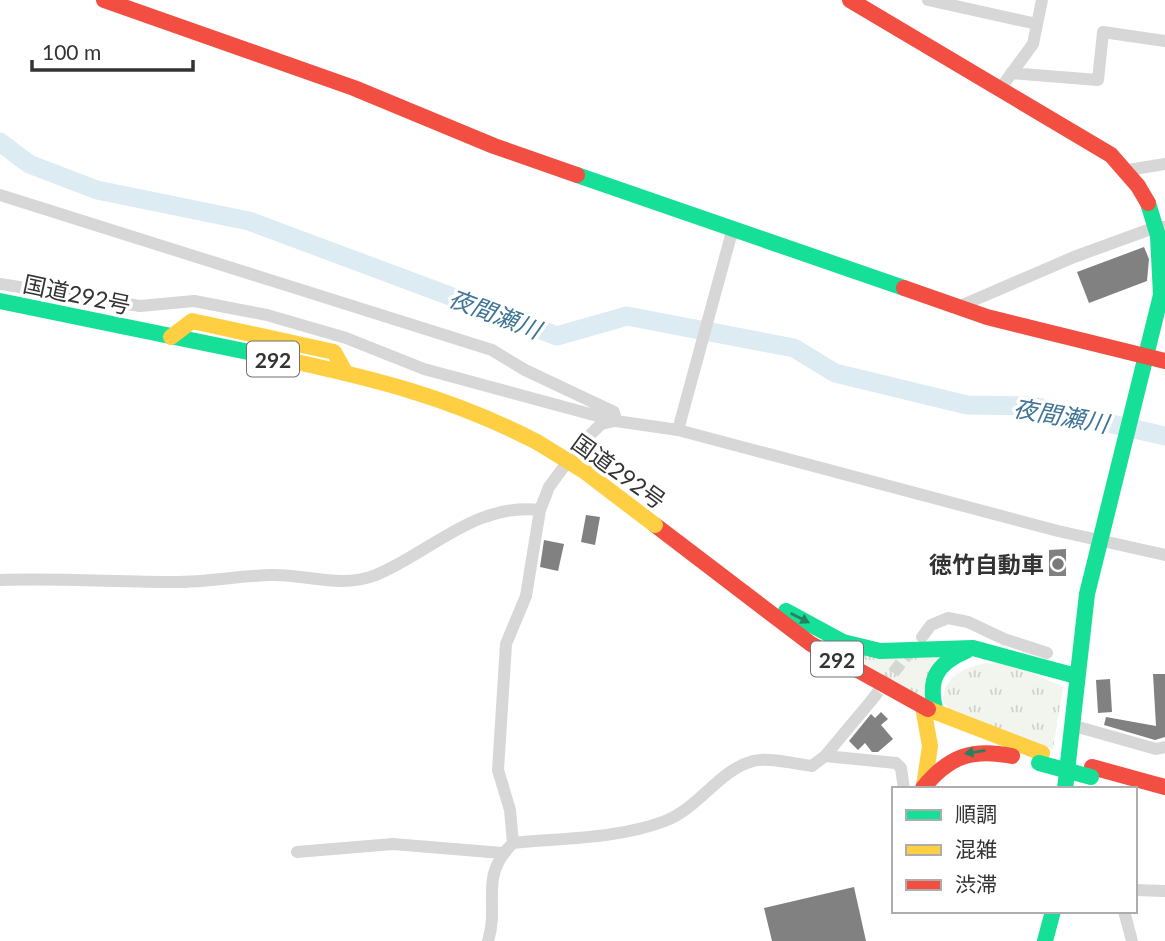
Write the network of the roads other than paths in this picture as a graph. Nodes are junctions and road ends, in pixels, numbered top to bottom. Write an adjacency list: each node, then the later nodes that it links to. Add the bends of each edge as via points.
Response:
1 (104, 0): 14 (main road, via 354,88 494,146)
2 (850, 0): 5 (main road)
3 (928, 0): 6 (street)
4 (1042, 0): 6 (street)
5 (874, 6): 9 (main road)
6 (1037, 24): 8 (street, via 1033,44)
7 (1165, 41): 8 (street, via 1102,32 1098,80)
8 (1010, 73): 9 (street)
9 (1000, 89): 11 (main road)
10 (1165, 163): 11 (street)
11 (1128, 170): 13 (main road)
12 (0, 195): 20 (street, via 492,350 614,412)
13 (1161, 227): 17 (street, via 1074,257); 19 (main road, via 1161,295)
14 (733, 228): 17 (main road); 21 (street)
15 (0, 284): 20 (street, via 140,306 194,301 267,315 346,338 424,369)
16 (0, 301): 25 (main road, 国道292号 / 292, bridge, via 345,372 413,389 483,414 584,471)
17 (958, 307): 19 (main road)
18 (1165, 361): 19 (main road)
19 (1142, 365): 23 (main road)
20 (615, 421): 21 (street); 22 (street, via 601,424 579,446 549,487)
21 (680, 425): 23 (street)
22 (540, 510): 26 (street, via 501,511 448,532 375,575 346,582 273,575 177,582); 42 (street, via 526,596 506,644 497,744)
23 (1102, 538): 24 (street); 30 (main road, via 1087,594)
24 (1165, 555)
25 (718, 575): 28 (main road, one-way to 28, via 842,642 880,651); 32 (main road, 国道292号 / 292, via 782,624)
26 (0, 580)
27 (922, 637): 29 (street, via 931,625 948,618)
28 (973, 648): 30 (main road); 32 (main road, via 939,666 932,679)
29 (1047, 653)
30 (1076, 676): 33 (main road)
31 (871, 701): 35 (street)
32 (929, 710): 36 (main road, 国道292号 / 292); 38 (main road)
33 (1071, 725): 34 (street, via 1156,749); 40 (main road)
34 (1165, 747)
35 (825, 756): 37 (street, via 897,763); 42 (street, via 812,766 755,760 729,774 686,811 629,833)
36 (1041, 758): 39 (main road, one-way to 39, via 969,752 938,768); 41 (main road, bridge)
37 (904, 787)
38 (923, 787)
39 (924, 787)
40 (1065, 787)
41 (1165, 788)
42 (513, 843): 44 (street)
43 (297, 852): 44 (street, via 393,844)
44 (502, 853): 49 (street, via 492,875)
45 (1137, 890): 46 (street)
46 (1165, 891)
47 (1052, 913): 50 (main road)
48 (1125, 913): 51 (street)
49 (488, 941)
50 (1045, 941)
51 (1132, 941)

